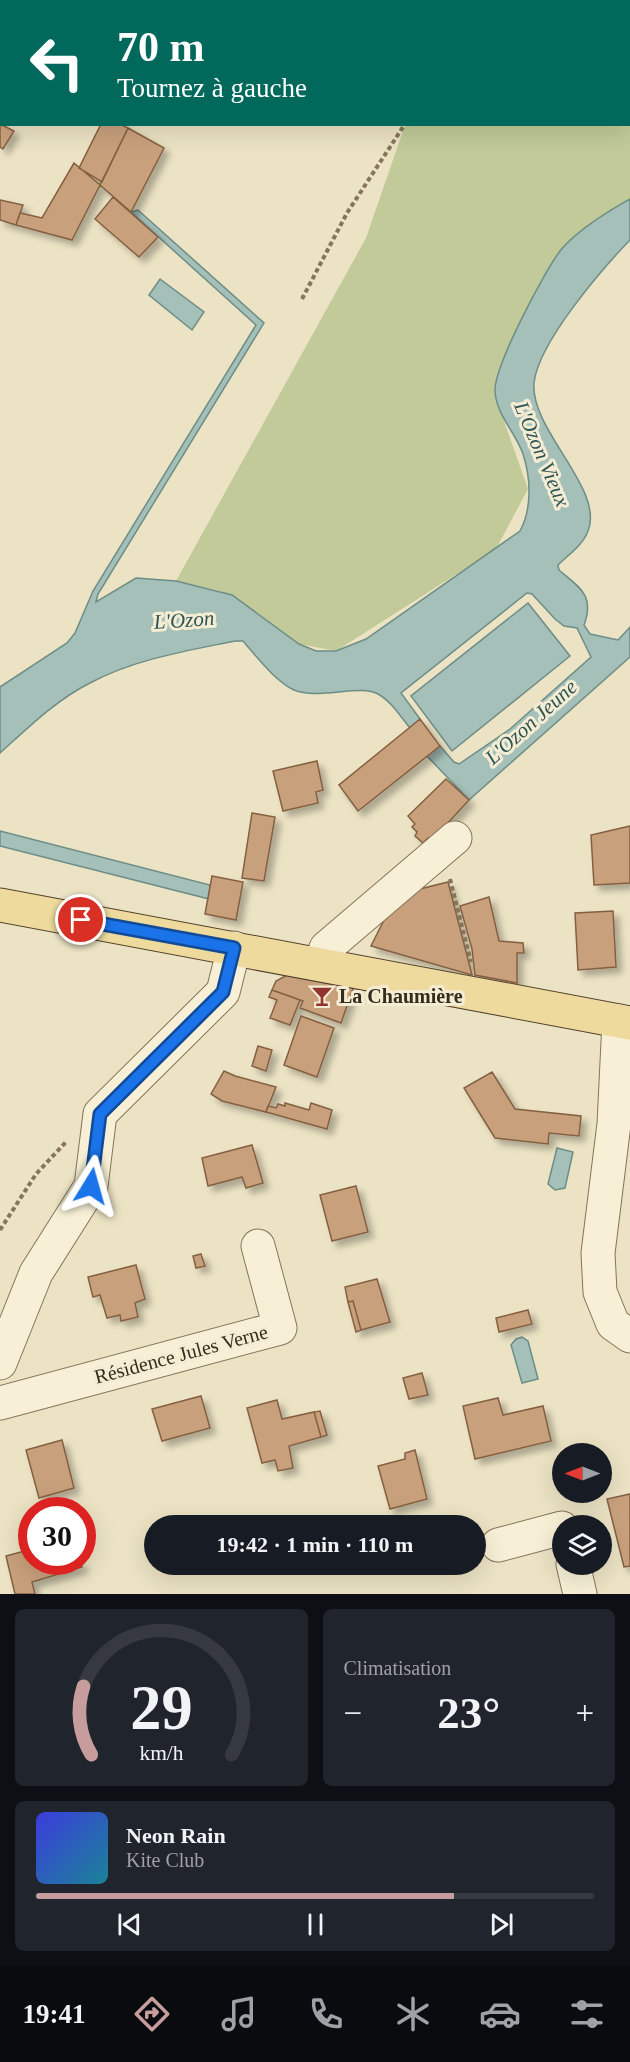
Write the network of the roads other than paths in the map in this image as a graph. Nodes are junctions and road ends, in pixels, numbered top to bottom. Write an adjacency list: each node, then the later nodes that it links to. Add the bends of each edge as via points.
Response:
1 (449, 843): 4 (street, via 326,948)
2 (0, 905): 3 (main road)
3 (234, 948): 4 (main road); 8 (street, via 223,992 100,1114 91,1186 36,1273)
4 (321, 964): 5 (main road)
5 (625, 1022): 7 (street, via 598,1253 600,1292 613,1324)
6 (258, 1246): 9 (street, Résidence Jules Verne, via 280,1328)
7 (630, 1336)
8 (0, 1363)
9 (0, 1403)
10 (552, 1531): 11 (street)
11 (498, 1545)
12 (576, 1575): 13 (street)
13 (580, 1594)

